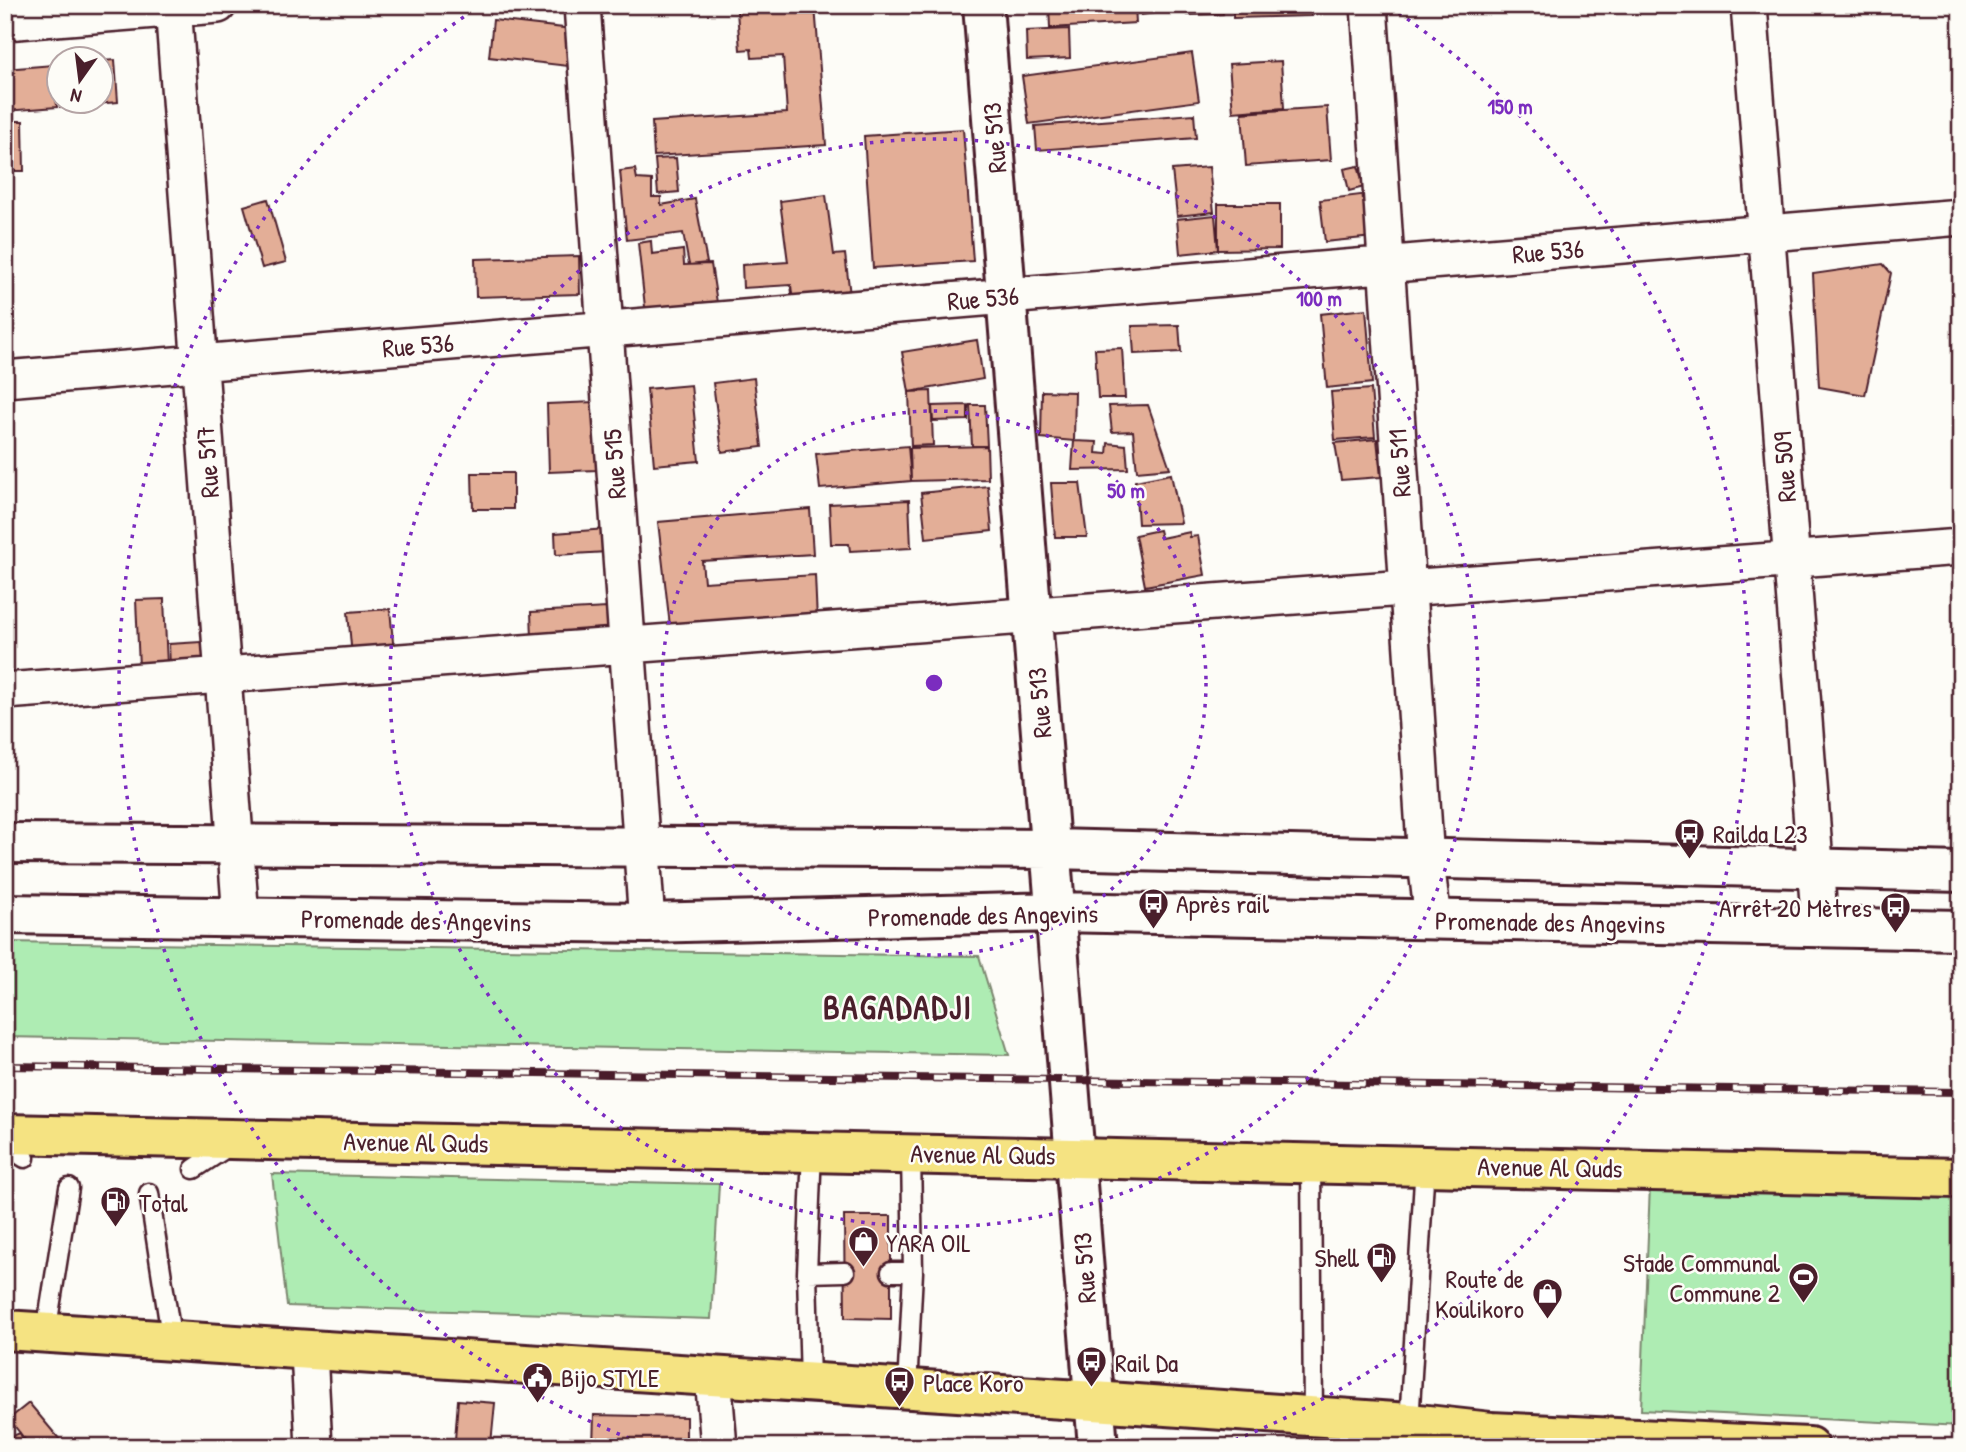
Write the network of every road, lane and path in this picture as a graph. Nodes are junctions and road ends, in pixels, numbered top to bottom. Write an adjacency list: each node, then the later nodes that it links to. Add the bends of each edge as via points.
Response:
1 (218, 5): 6 (street)
2 (582, 5): 12 (street, Rue 515)
3 (983, 5): 11 (street, Rue 513)
4 (1369, 5): 10 (street, Rue 511)
5 (1749, 5): 9 (street, Rue 509)
6 (174, 7): 7 (street); 13 (street, Rue 517)
7 (5, 22)
8 (1961, 217): 9 (street, Rue 536)
9 (1766, 233): 10 (street, Rue 536); 16 (street, Rue 509)
10 (1386, 265): 11 (street, Rue 536); 17 (street, Rue 511)
11 (1006, 296): 12 (street, Rue 536); 18 (street, Rue 513)
12 (605, 330): 13 (street, Rue 536); 19 (street, Rue 515)
13 (200, 363): 14 (street, Rue 536); 20 (street, Rue 517)
14 (5, 379)
15 (1961, 547): 16 (street)
16 (1791, 560): 17 (street); 27 (street, Rue 509)
17 (1408, 588): 18 (street); 26 (street, Rue 511)
18 (1032, 615): 19 (street); 25 (street, Rue 513)
19 (627, 645): 20 (street); 24 (street, Rue 515)
20 (223, 675): 21 (street); 23 (street, Rue 517)
21 (5, 691)
22 (5, 842): 23 (street)
23 (236, 844): 24 (street); 31 (street, Rue 517)
24 (642, 848): 25 (street); 33 (street, Rue 515)
25 (1052, 849): 26 (street); 29 (street, Rue 513)
26 (1426, 861): 27 (street); 32 (street, Rue 511)
27 (1815, 869): 28 (street); 34 (street, Rue 509)
28 (1961, 872)
29 (1056, 912): 32 (street, Promenade des Angevins); 33 (street, Promenade des Angevins); 41 (street, Rue 513)
30 (5, 914): 31 (street, Promenade des Angevins)
31 (241, 918): 33 (street, Promenade des Angevins)
32 (1433, 920): 34 (street, Promenade des Angevins)
33 (647, 923)
34 (1820, 928): 35 (street, Promenade des Angevins)
35 (1961, 930)
36 (241, 1139): 38 (main road, Avenue Al Quds); 39 (main road, Avenue Al Quds); 44 (lane)
37 (5, 1146): 38 (lane)
38 (15, 1146)
39 (812, 1150): 40 (main road, Avenue Al Quds); 51 (lane)
40 (911, 1153): 41 (main road, Avenue Al Quds); 50 (lane)
41 (1075, 1156): 42 (main road, Avenue Al Quds); 59 (street, Rue 513)
42 (1311, 1162): 43 (main road, Avenue Al Quds); 60 (lane)
43 (1425, 1164): 45 (main road, Avenue Al Quds); 61 (lane)
44 (194, 1168)
45 (1961, 1178)
46 (69, 1188): 53 (lane)
47 (149, 1193): 54 (lane)
48 (845, 1272): 51 (lane)
49 (891, 1272): 50 (lane)
50 (913, 1272): 58 (lane)
51 (807, 1273): 57 (lane)
52 (5, 1330): 53 (main road)
53 (46, 1333): 54 (main road)
54 (172, 1342): 55 (main road)
55 (309, 1352): 56 (main road); 63 (street)
56 (713, 1376): 57 (main road); 64 (street)
57 (810, 1382): 58 (main road)
58 (907, 1389): 59 (main road)
59 (1094, 1401): 60 (main road); 65 (street, Rue 513)
60 (1313, 1416): 61 (main road)
61 (1409, 1423): 62 (main road)
62 (1491, 1439): 66 (main road)
63 (314, 1447)
64 (719, 1447)
65 (1098, 1447)
66 (1809, 1447)

